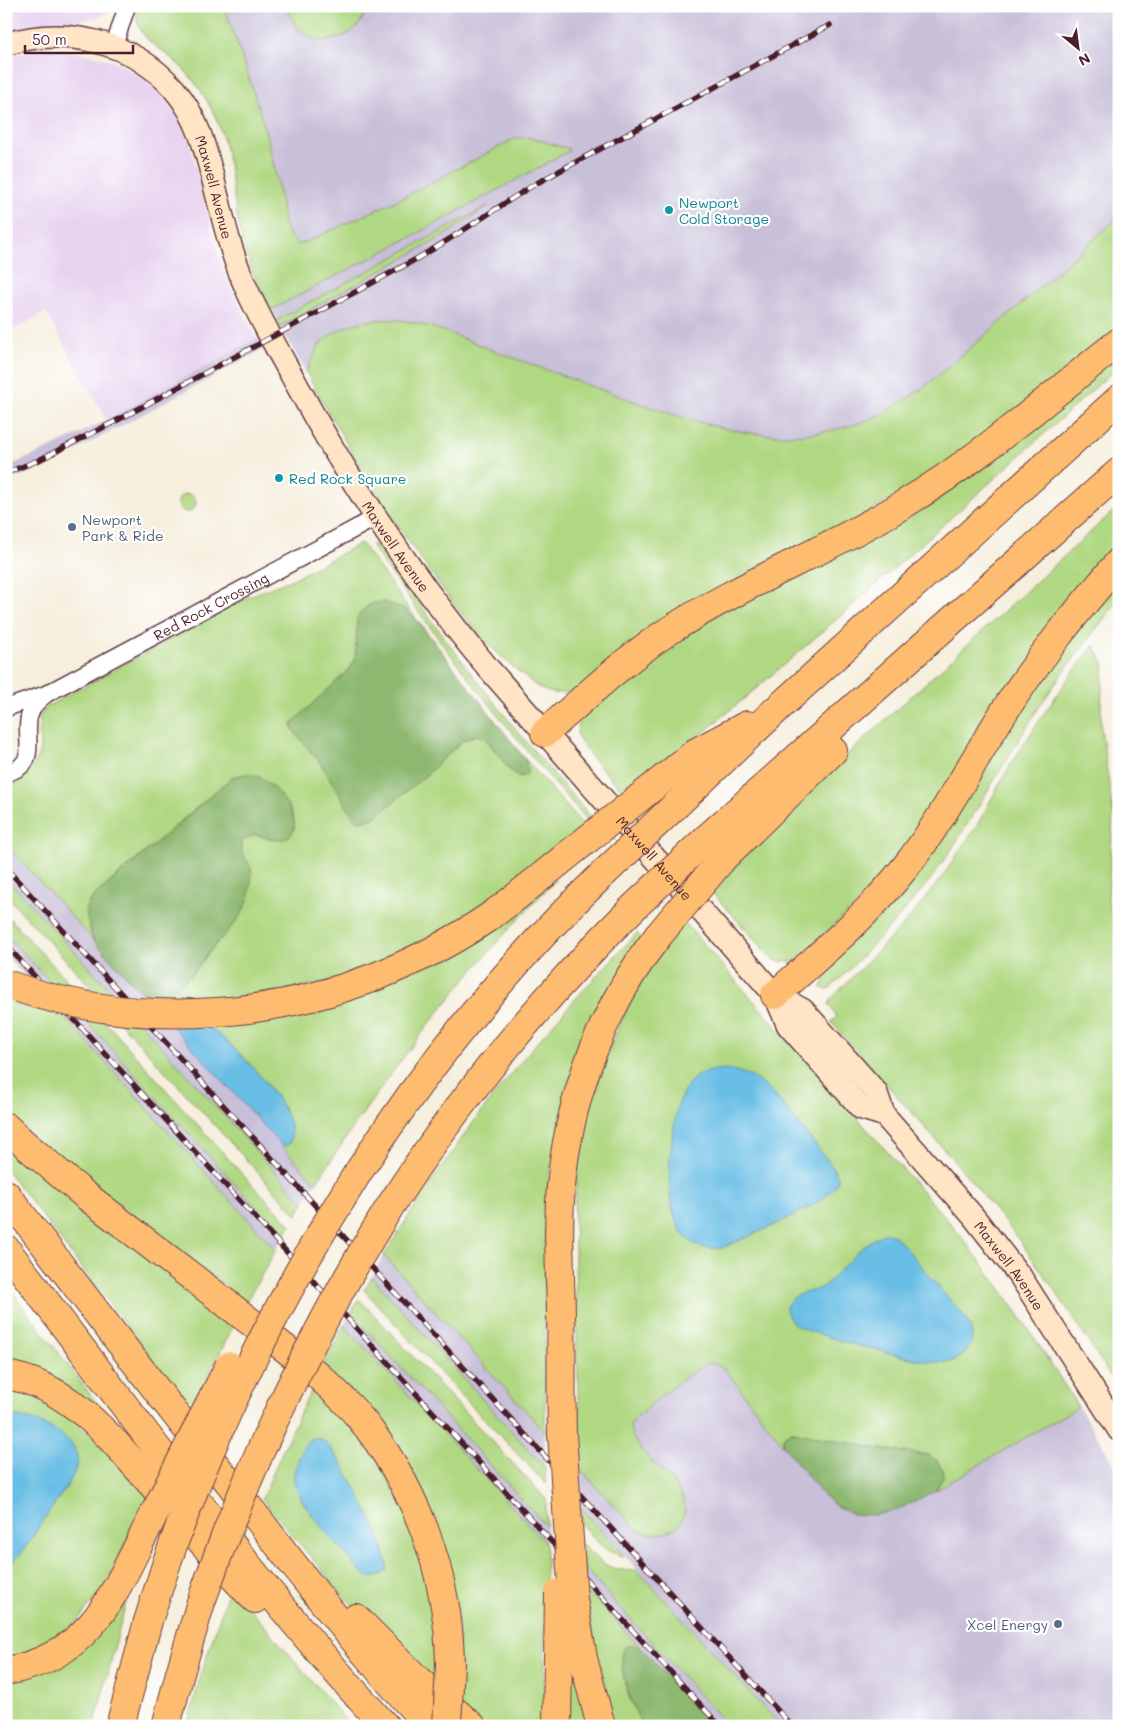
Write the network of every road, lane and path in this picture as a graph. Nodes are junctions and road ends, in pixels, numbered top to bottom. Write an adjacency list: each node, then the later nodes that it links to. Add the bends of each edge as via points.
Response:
1 (127, 6): 3 (street)
2 (6, 44): 3 (street, Maxwell Avenue, via 64,36)
3 (114, 46): 7 (street, Maxwell Avenue, via 155,71 189,110 201,135 231,248 250,297 324,435)
4 (1119, 342): 12 (highway, via 974,456 906,503 720,602 656,640 615,671)
5 (1119, 399): 11 (highway)
6 (1119, 472): 14 (highway, via 1053,531 900,687 775,806)
7 (375, 518): 9 (street, Red Rock Crossing); 12 (street, Maxwell Avenue, via 444,615)
8 (1119, 562): 16 (highway, via 1029,675 935,826 906,866 859,920)
9 (46, 694): 10 (street, Red Rock Crossing); 13 (street, Red Rock Crossing, via 35,704 29,717 30,746 26,758 20,767)
10 (6, 708)
11 (777, 708): 15 (highway, bridge, via 696,752 488,918 418,958 370,979 304,999 248,1009 187,1014 75,1003); 18 (highway, bridge, via 541,937 472,1016 401,1109)
12 (545, 733): 16 (street, Maxwell Avenue)
13 (6, 773)
14 (716, 848): 23 (highway, bridge, via 630,976 600,1034 570,1126 561,1189 559,1234); 27 (highway, bridge, via 633,908 557,986 498,1056 388,1208 337,1294 284,1396 244,1486 202,1602)
15 (6, 984)
16 (775, 995): 22 (street, Maxwell Avenue, via 803,1010 876,1092 884,1115 1007,1259)
17 (6, 1127): 30 (highway, bridge, via 85,1195 326,1382 377,1441 423,1526 434,1560 449,1641)
18 (357, 1174): 25 (highway, bridge, via 266,1294 104,1610 67,1647 46,1659); 26 (highway, bridge, via 305,1260 244,1376 204,1466 168,1559)
19 (6, 1194): 24 (highway)
20 (6, 1249): 28 (highway, via 259,1578)
21 (6, 1375): 28 (highway, via 50,1389 92,1420 247,1591)
22 (1119, 1430)
23 (562, 1434): 32 (highway, bridge); 33 (highway, bridge, via 573,1599 583,1658)
24 (258, 1519): 29 (highway, via 370,1661); 31 (highway, via 380,1643)
25 (6, 1671)
26 (120, 1726)
27 (166, 1726)
28 (385, 1726)
29 (428, 1726)
30 (447, 1726)
31 (472, 1726)
32 (557, 1726)
33 (601, 1726)

